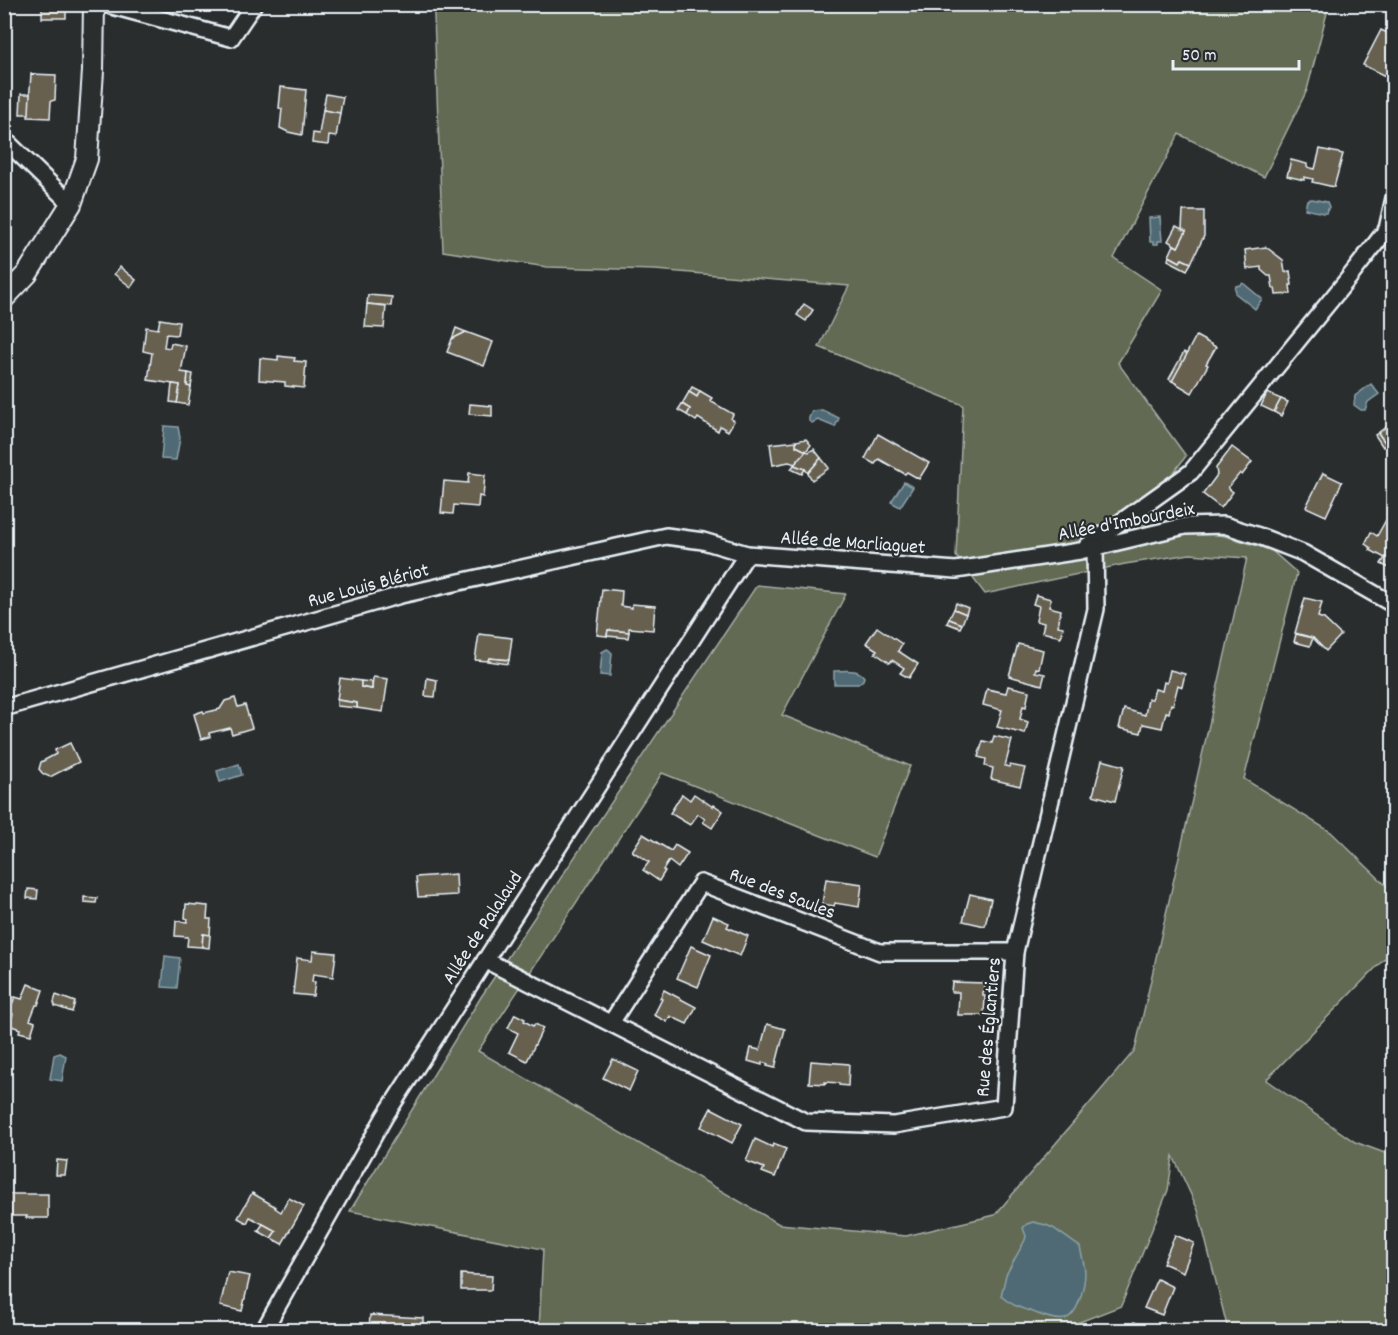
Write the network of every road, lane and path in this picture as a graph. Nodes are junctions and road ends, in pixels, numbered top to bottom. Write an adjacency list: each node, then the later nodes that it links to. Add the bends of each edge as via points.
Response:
1 (94, 4): 6 (street, via 87,159)
2 (105, 4): 3 (street, via 231,38)
3 (255, 4)
4 (4, 139): 6 (street)
5 (1394, 198): 8 (street, via 1386,229 1191,472)
6 (71, 204): 7 (street, via 27,274)
7 (4, 298)
8 (1088, 549): 10 (street, Allée d'Imbourdeix); 11 (street, Allée d'Imbourdeix, via 1185,526 1224,525 1303,553); 13 (street, Rue des Églantiers, via 1096,609)
9 (747, 554): 10 (street, Allée de Marliaguet); 12 (street, Rue Louis Blériot, via 703,541 666,536 401,595); 14 (street, Allée de Palalaud)
10 (956, 570)
11 (1394, 605)
12 (4, 708)
13 (1015, 952): 15 (street, Rue des Saules, via 880,952 701,883); 15 (street, Rue des Églantiers, via 1004,1107 894,1125 806,1122)
14 (485, 960): 15 (street, Rue des Églantiers); 16 (street, Allée de Palalaud, via 385,1116)
15 (611, 1023)
16 (264, 1330)

